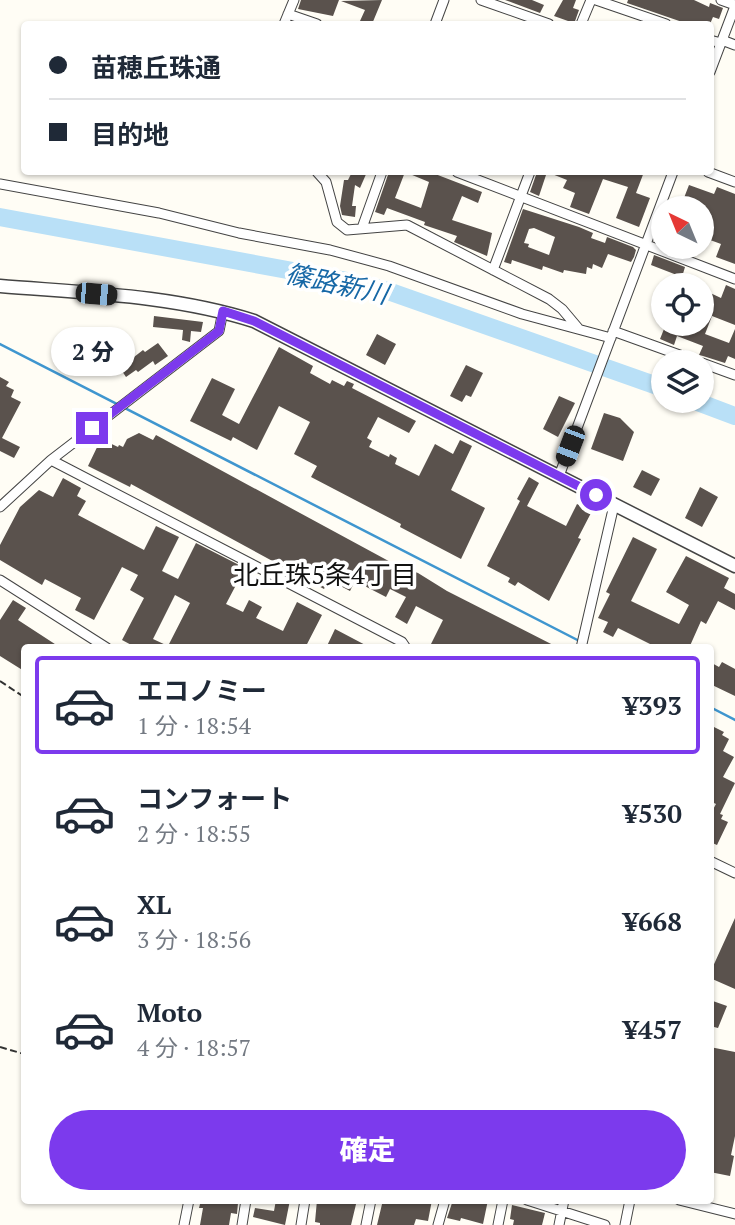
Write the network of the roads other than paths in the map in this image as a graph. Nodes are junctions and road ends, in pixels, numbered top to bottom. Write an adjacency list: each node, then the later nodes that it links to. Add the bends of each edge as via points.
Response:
1 (294, 0): 7 (street)
2 (444, 0): 10 (street)
3 (481, 0): 11 (street)
4 (593, 0): 12 (street); 13 (street)
5 (722, 0): 6 (street)
6 (735, 6): 15 (street)
7 (288, 14): 8 (street); 9 (street)
8 (286, 21)
9 (308, 21)
10 (436, 21)
11 (540, 21)
12 (583, 21)
13 (658, 21)
14 (714, 41): 15 (street)
15 (722, 42): 16 (street); 17 (street)
16 (735, 45)
17 (714, 62)
18 (714, 174): 24 (street)
19 (320, 175): 27 (street, via 337,222 346,230)
20 (381, 175): 27 (street)
21 (465, 175): 26 (street)
22 (529, 175): 26 (street)
23 (672, 175): 28 (street)
24 (735, 182)
25 (0, 184): 33 (street, via 330,250)
26 (521, 196): 28 (street); 29 (street)
27 (362, 228): 29 (street, via 407,225)
28 (646, 244): 30 (street); 34 (street)
29 (493, 270): 33 (street, via 549,299)
30 (735, 279)
31 (0, 286): 32 (street, via 167,300)
32 (223, 311): 38 (street, via 219,331); 39 (street, via 254,321)
33 (578, 328): 34 (street)
34 (611, 338): 35 (street); 39 (street)
35 (654, 350)
36 (714, 368): 37 (street)
37 (735, 375)
38 (51, 460): 41 (street); 45 (street)
39 (559, 476): 40 (street)
40 (614, 505): 42 (street); 46 (street)
41 (0, 507)
42 (735, 566)
43 (0, 580): 44 (street)
44 (101, 644)
45 (403, 644)
46 (582, 644)
47 (714, 862): 48 (street)
48 (735, 873)
49 (188, 1204): 61 (street)
50 (245, 1204): 62 (street)
51 (304, 1204): 63 (street)
52 (370, 1204): 64 (street)
53 (444, 1204): 65 (street)
54 (502, 1204): 66 (street)
55 (539, 1204): 59 (street)
56 (563, 1204): 59 (street)
57 (629, 1204): 69 (street)
58 (695, 1204): 60 (street)
59 (562, 1212): 67 (street); 68 (street)
60 (735, 1214)
61 (184, 1225)
62 (242, 1225)
63 (301, 1225)
64 (366, 1225)
65 (438, 1225)
66 (498, 1225)
67 (559, 1225)
68 (605, 1225)
69 (625, 1225)

